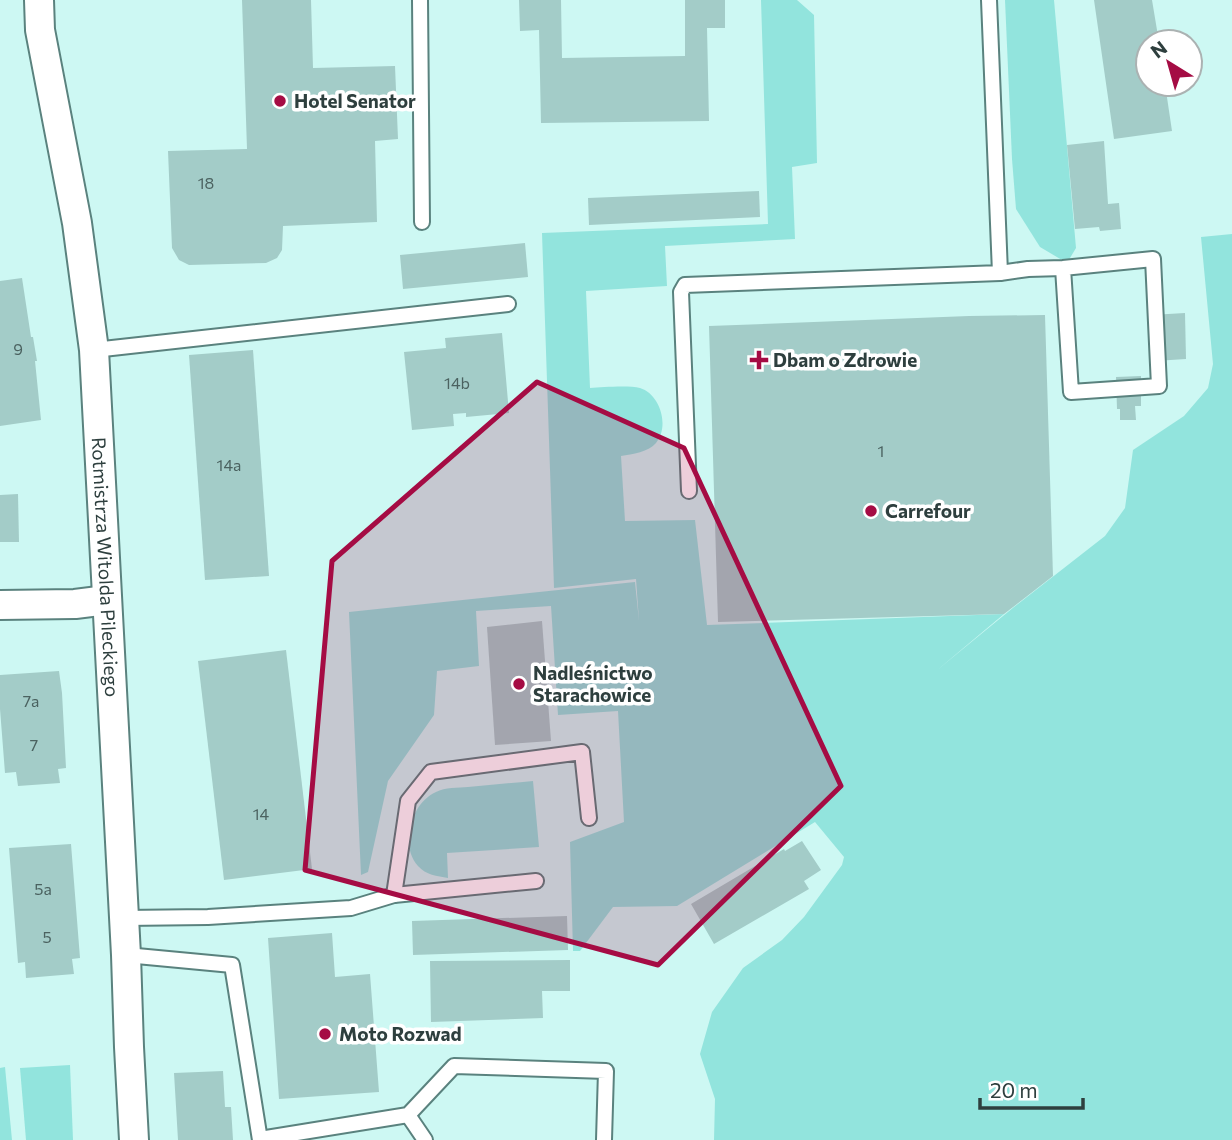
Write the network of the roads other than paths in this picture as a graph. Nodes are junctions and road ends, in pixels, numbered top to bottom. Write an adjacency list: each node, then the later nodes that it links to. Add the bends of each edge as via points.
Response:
1 (39, 0): 8 (street, Rotmistrza Witolda Pileckiego, via 40,30 77,223)
2 (420, 0): 4 (lane)
3 (989, 0): 6 (lane)
4 (422, 222)
5 (1063, 268): 5 (lane, via 1153,260 1159,386 1070,392); 6 (lane)
6 (1000, 273): 9 (lane, via 685,285 681,292)
7 (508, 304): 8 (lane)
8 (94, 350): 10 (street, Rotmistrza Witolda Pileckiego)
9 (689, 491)
10 (107, 600): 11 (street); 15 (street, Rotmistrza Witolda Pileckiego)
11 (0, 605)
12 (589, 818): 14 (lane, via 582,752 431,772 408,801)
13 (536, 881): 14 (lane)
14 (394, 895): 15 (lane, via 351,908)
15 (124, 918): 16 (street, Rotmistrza Witolda Pileckiego)
16 (126, 955): 18 (lane, via 232,965); 19 (street, Rotmistrza Witolda Pileckiego)
17 (408, 1115): 18 (lane); 20 (lane); 21 (lane, via 454,1066 606,1071)
18 (260, 1139)
19 (134, 1140)
20 (425, 1140)
21 (604, 1140)

